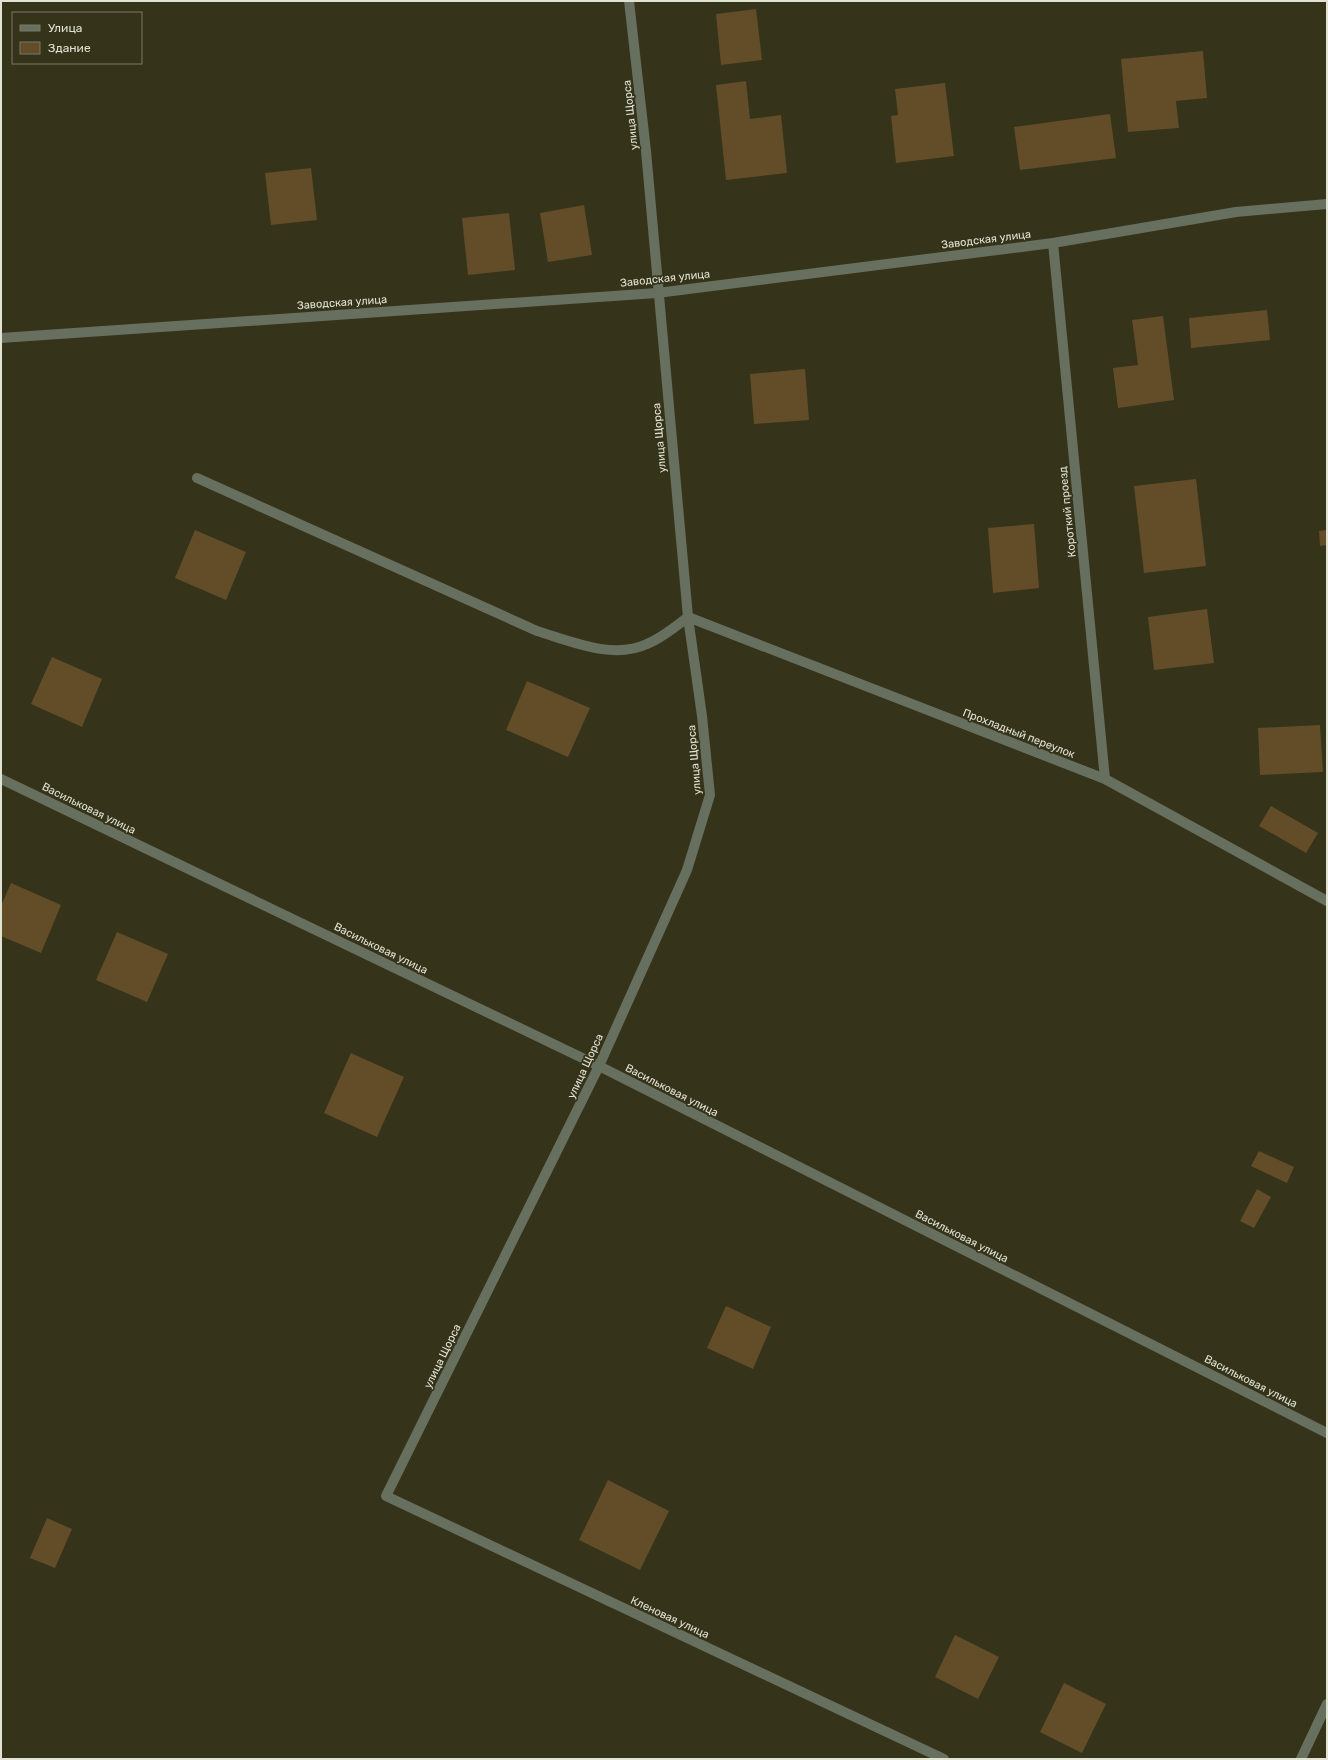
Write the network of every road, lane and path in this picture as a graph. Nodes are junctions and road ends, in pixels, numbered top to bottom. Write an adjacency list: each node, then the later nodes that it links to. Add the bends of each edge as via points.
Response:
1 (629, 1): 4 (street, улица Щорса, via 646,151)
2 (1327, 204): 3 (street, Заводская улица, via 1236,212)
3 (1052, 243): 4 (street, Заводская улица); 9 (street, Короткий проезд)
4 (657, 293): 5 (street, Заводская улица); 7 (street, улица Щорса)
5 (1, 338)
6 (198, 478): 7 (street, via 537,631 585,646 620,650 646,645)
7 (688, 617): 9 (street, Прохладный переулок); 11 (street, улица Щорса, via 710,795 687,870)
8 (1, 779): 11 (street, Васильковая улица)
9 (1105, 779): 10 (street, Прохладный переулок)
10 (1327, 901)
11 (599, 1066): 12 (street, Васильковая улица); 13 (street, улица Щорса)
12 (1327, 1433)
13 (386, 1496): 15 (street, Кленовая улица)
14 (1327, 1704): 16 (street)
15 (944, 1759)
16 (1301, 1759)

